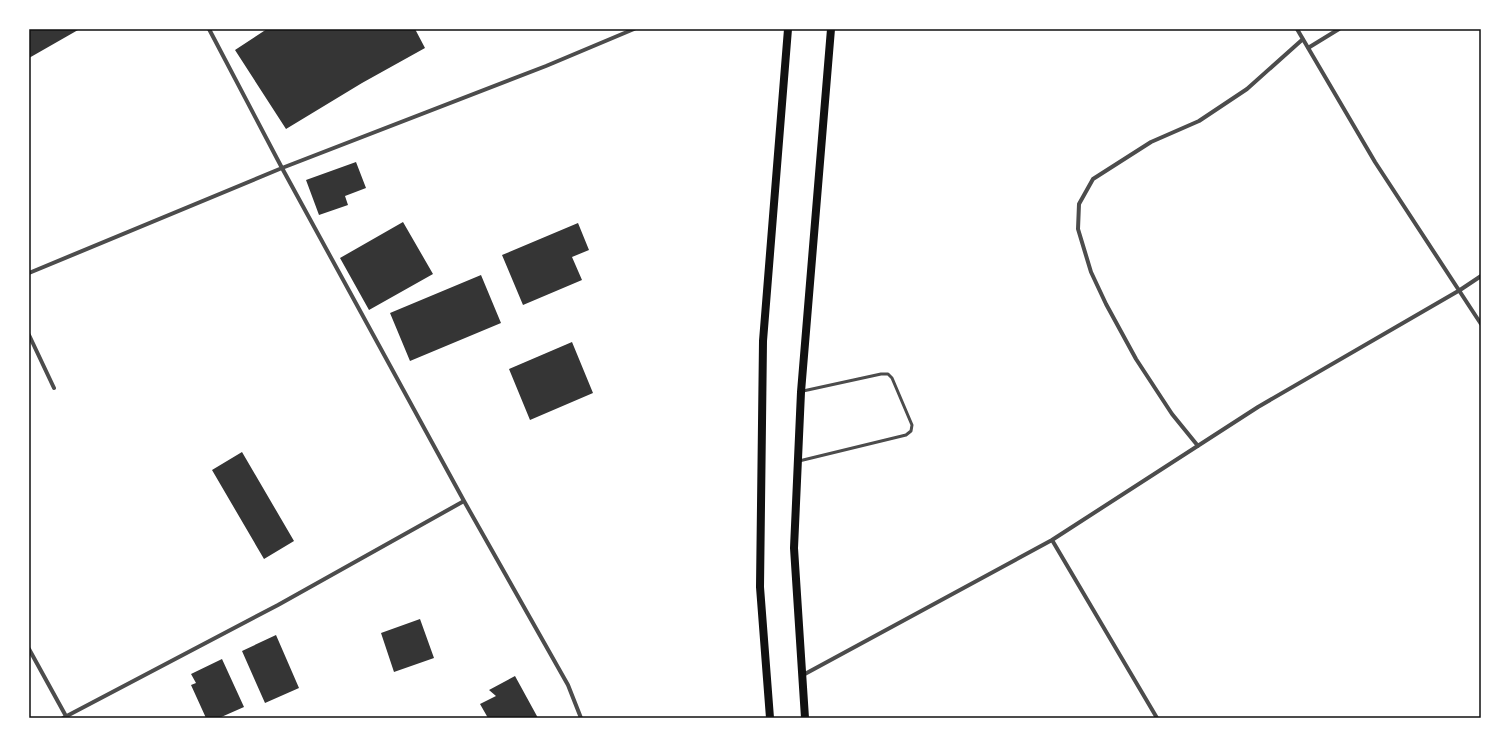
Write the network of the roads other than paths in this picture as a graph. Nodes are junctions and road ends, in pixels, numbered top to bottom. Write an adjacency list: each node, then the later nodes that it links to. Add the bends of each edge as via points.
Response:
1 (209, 29): 9 (street)
2 (634, 29): 9 (street, via 546,66)
3 (788, 29): 25 (main road, via 763,341 760,587)
4 (831, 29): 16 (main road)
5 (1297, 29): 7 (street)
6 (1339, 29): 8 (street)
7 (1303, 39): 8 (street); 17 (street, via 1247,89 1199,121 1151,142 1093,179 1079,204 1078,229 1091,272 1106,304 1136,359 1172,414)
8 (1308, 48): 12 (street, via 1376,162)
9 (282, 168): 10 (street); 19 (street)
10 (29, 273)
11 (1481, 276): 12 (street)
12 (1460, 290): 13 (street); 17 (street, via 1258,407)
13 (1481, 324)
14 (29, 335): 15 (street)
15 (54, 388)
16 (801, 392): 18 (main road); 18 (lane, via 888,374 912,425 911,431 906,435)
17 (1198, 446): 20 (street)
18 (798, 462): 22 (main road, via 794,548)
19 (464, 501): 23 (street, via 278,605); 24 (street, via 568,685)
20 (1052, 540): 22 (street); 27 (street)
21 (29, 649): 23 (street)
22 (802, 675): 26 (main road)
23 (65, 718)
24 (581, 718)
25 (770, 718)
26 (805, 718)
27 (1157, 718)

